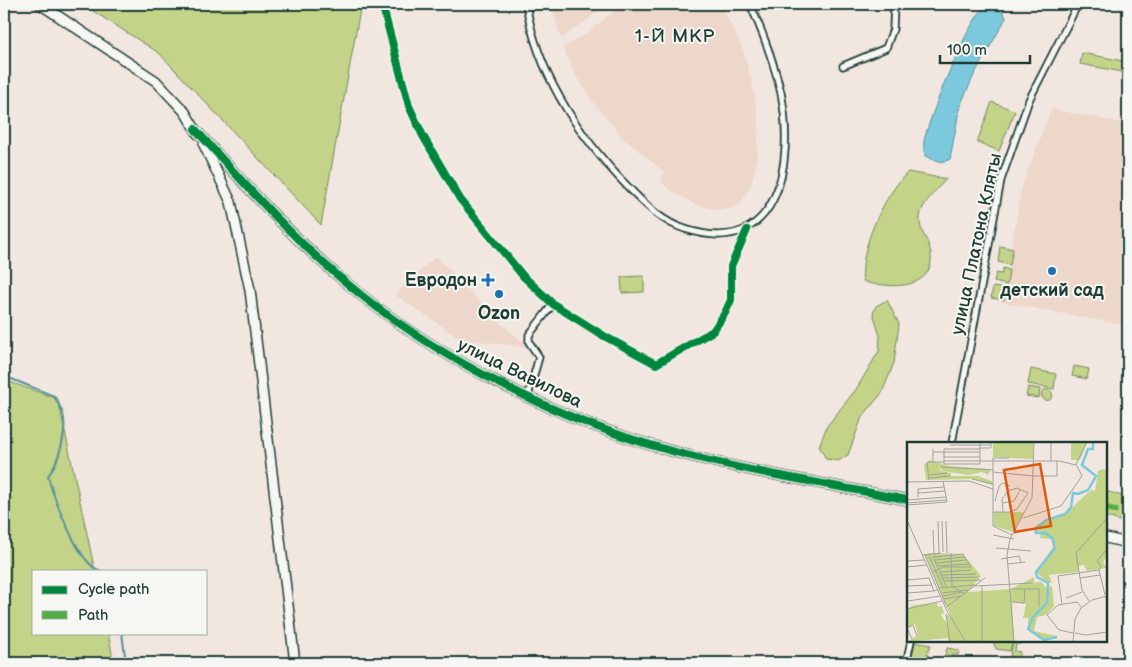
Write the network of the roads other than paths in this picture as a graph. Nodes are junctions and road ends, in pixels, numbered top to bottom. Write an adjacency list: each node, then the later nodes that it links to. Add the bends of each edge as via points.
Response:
1 (40, 4): 8 (street, улица Вавилова, via 156,81 185,112)
2 (382, 4): 10 (street, via 409,106 423,136 460,199 523,276)
3 (526, 4): 9 (street, via 541,58 554,87 581,133 604,163 651,210 671,224 719,235)
4 (750, 4): 9 (street, via 777,78 784,142 780,182 772,205)
5 (894, 4): 7 (street, via 893,29 886,48)
6 (1078, 4): 12 (street, улица Платона Кляты, via 1029,100 1001,180)
7 (843, 66)
8 (195, 129): 11 (street, улица Вавилова, via 256,196 343,281 442,351); 17 (street, улица Вавилова, via 231,202 250,290)
9 (747, 230): 10 (street, via 731,266 731,300 713,331 656,364)
10 (553, 304): 11 (street, via 529,335 529,342 539,357)
11 (528, 396): 13 (street, улица Вавилова, via 622,436 667,450)
12 (952, 442)
13 (907, 500)
14 (1107, 538): 15 (street)
15 (1128, 543)
16 (910, 642): 18 (street)
17 (295, 663)
18 (906, 663)

